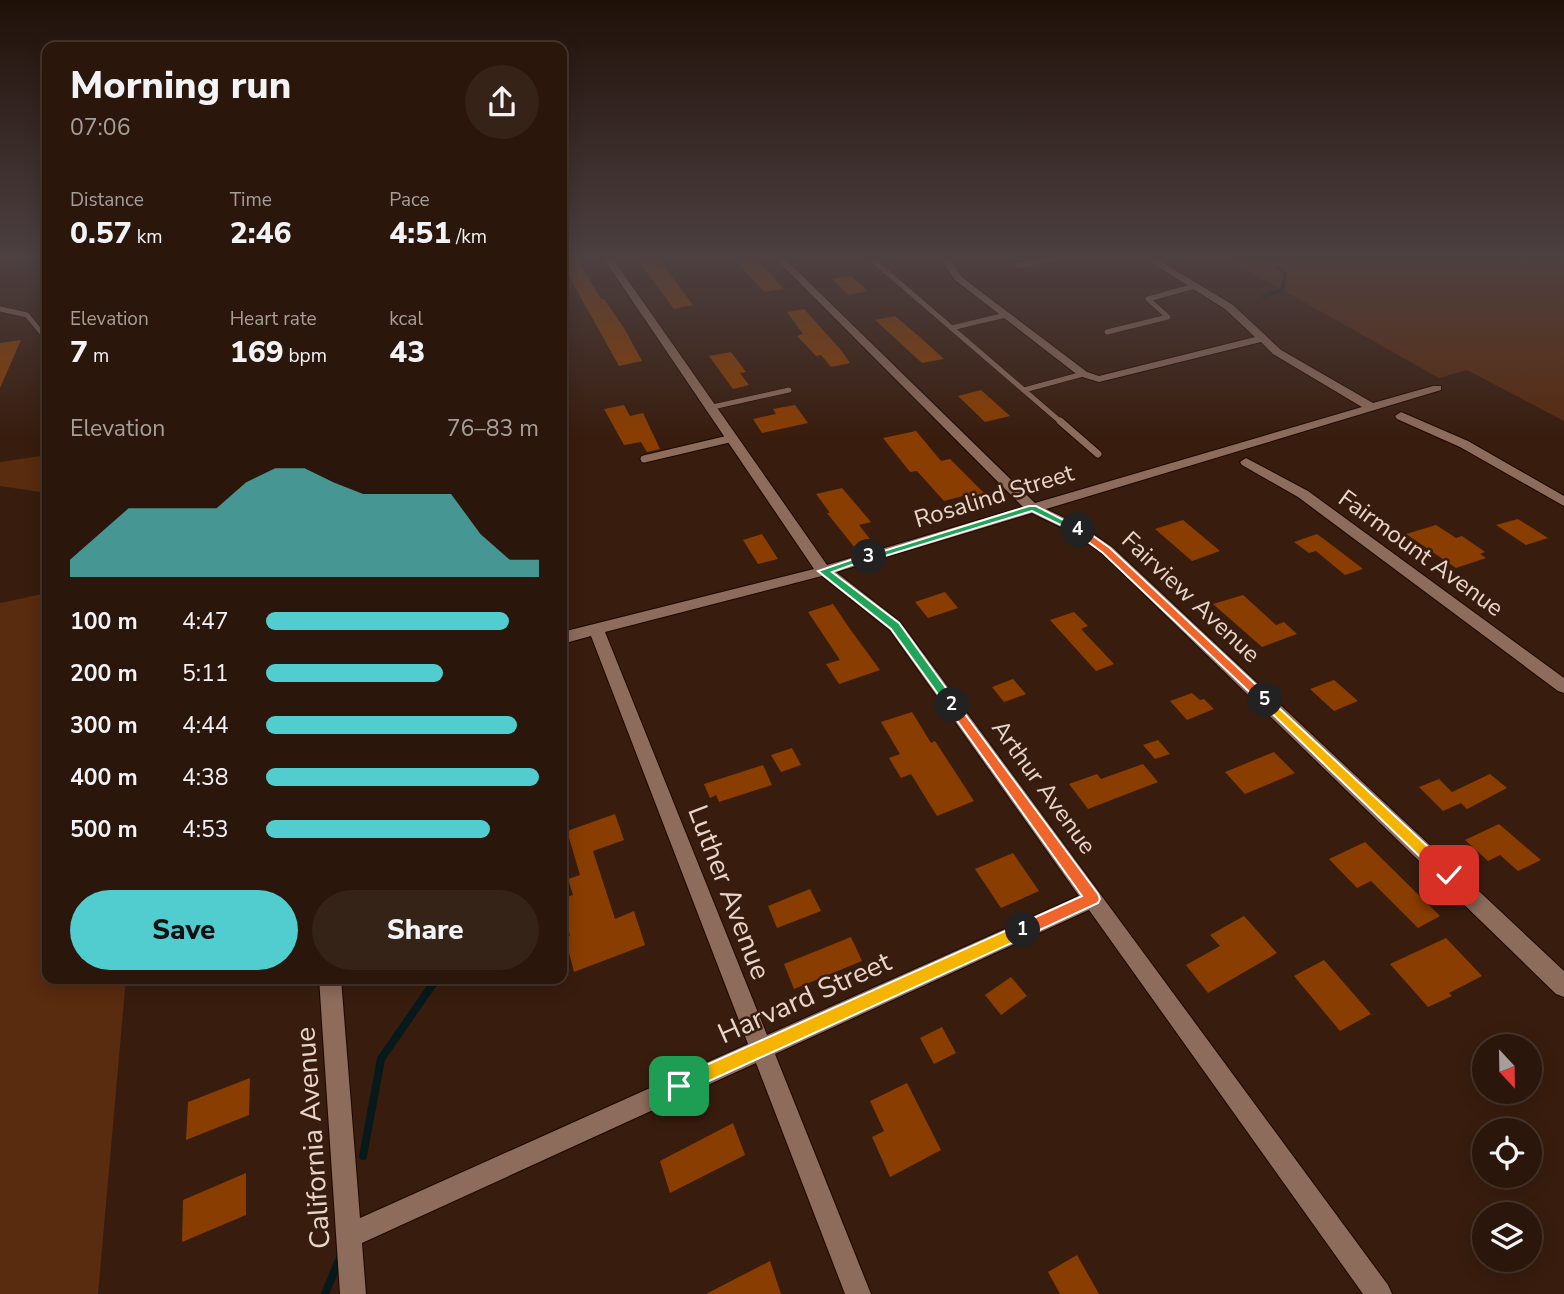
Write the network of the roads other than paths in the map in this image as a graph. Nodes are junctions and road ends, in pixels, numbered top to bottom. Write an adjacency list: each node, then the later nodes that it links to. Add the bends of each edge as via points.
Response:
1 (28, 316): 11 (lane)
2 (647, 316): 18 (street, Arthur Avenue)
3 (838, 316): 25 (street, Fairview Avenue)
4 (938, 316): 9 (lane)
5 (1000, 316): 9 (lane)
6 (1008, 316): 13 (street)
7 (1168, 316): 10 (lane)
8 (1239, 316): 12 (street)
9 (951, 328): 16 (lane)
10 (1107, 332)
11 (42, 333)
12 (1262, 339): 13 (street, via 1099,379); 17 (street)
13 (1083, 374): 16 (lane)
14 (1437, 388): 17 (street, Rosalind Street)
15 (789, 390): 18 (lane)
16 (1024, 390): 21 (lane)
17 (1371, 407): 25 (street, Rosalind Street)
18 (708, 408): 20 (street, Arthur Avenue)
19 (1401, 416): 24 (street, via 1464,444)
20 (729, 439): 22 (lane); 26 (street, Arthur Avenue)
21 (1098, 454)
22 (644, 459)
23 (1246, 463): 29 (street, Fairmount Avenue, via 1303,494)
24 (1564, 502)
25 (1032, 508): 26 (street, Rosalind Street); 32 (street, Fairview Avenue, via 1074,527 1107,550)
26 (824, 571): 27 (street, Rosalind Street); 30 (street, Arthur Avenue, via 895,626)
27 (596, 628): 28 (street, Rosalind Street); 33 (street, Luther Avenue)
28 (567, 637)
29 (1564, 687)
30 (1093, 899): 33 (street, Harvard Street); 37 (street, Arthur Avenue)
31 (330, 984): 34 (street, California Avenue)
32 (1564, 986)
33 (761, 1049): 34 (street, Harvard Street); 36 (street, Luther Avenue)
34 (349, 1236): 35 (street, California Avenue)
35 (353, 1294)
36 (858, 1294)
37 (1378, 1294)

